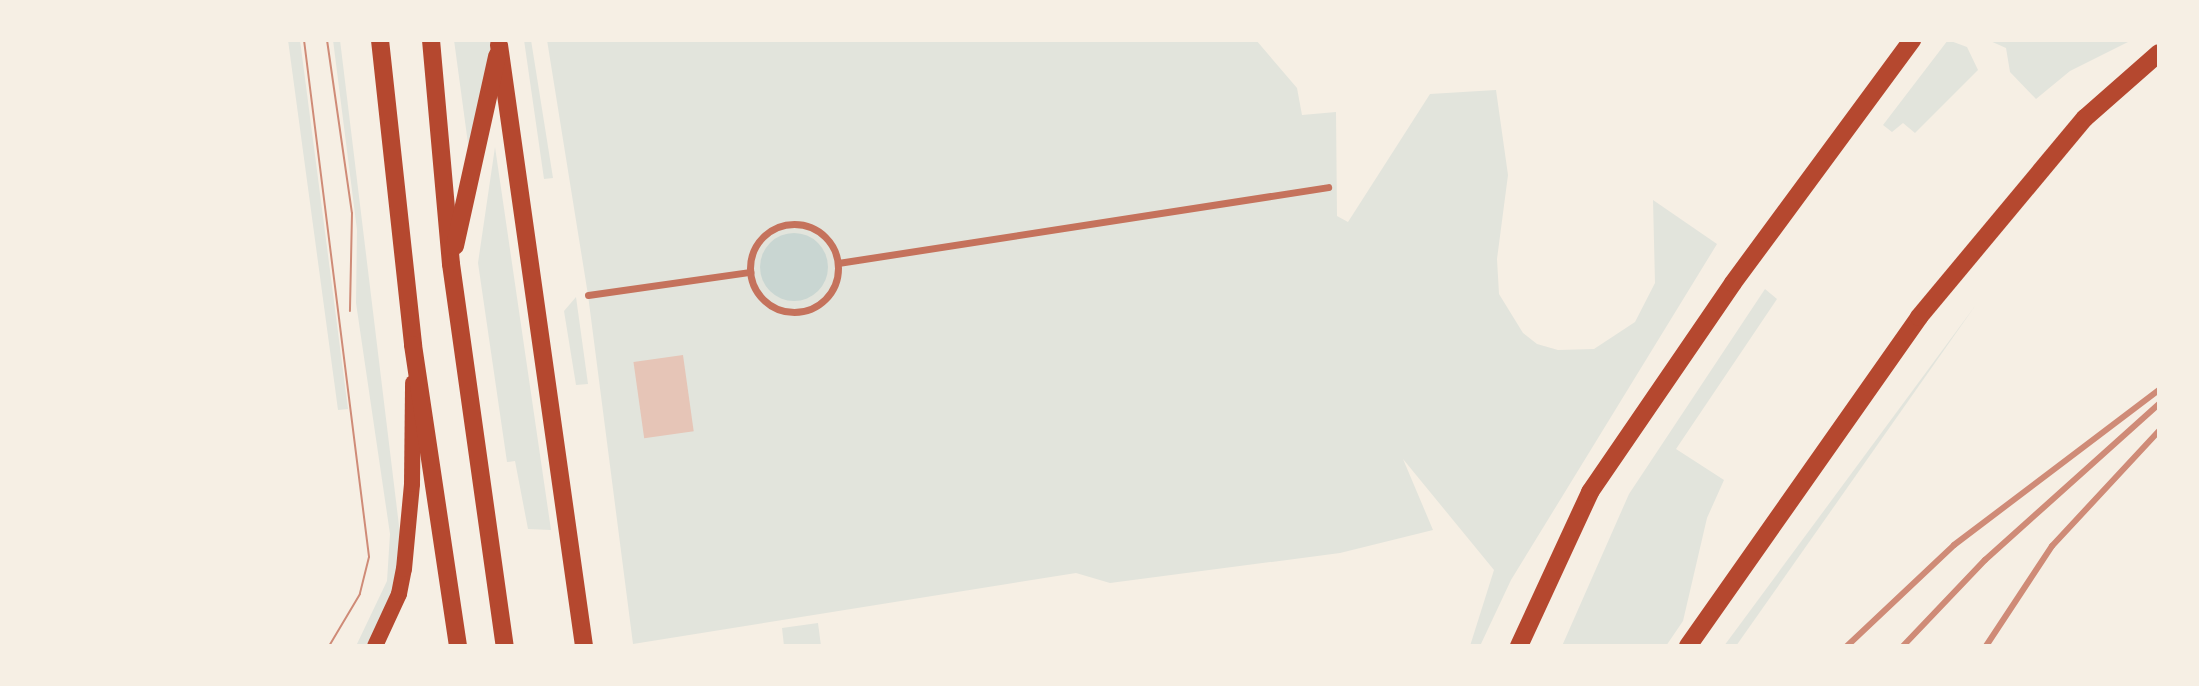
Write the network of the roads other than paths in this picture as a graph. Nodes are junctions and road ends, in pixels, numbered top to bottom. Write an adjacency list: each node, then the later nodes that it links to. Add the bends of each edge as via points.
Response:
1 (380, 40): 11 (main road)
2 (431, 40): 8 (main road)
3 (1912, 40): 16 (main road, via 1733,283 1590,492)
4 (500, 43): 8 (main road); 15 (main road)
5 (2159, 53): 17 (main road, via 2085,118 1919,317)
6 (1328, 187): 7 (street)
7 (838, 263): 9 (street, via 827,238 803,224 789,224 764,235); 9 (street, via 832,290 799,312 761,298)
8 (451, 264): 14 (main road)
9 (750, 272): 10 (street)
10 (588, 295)
11 (413, 345): 12 (main road, via 412,484 404,569 399,594); 13 (main road)
12 (375, 646)
13 (458, 646)
14 (505, 646)
15 (584, 646)
16 (1519, 646)
17 (1688, 646)

